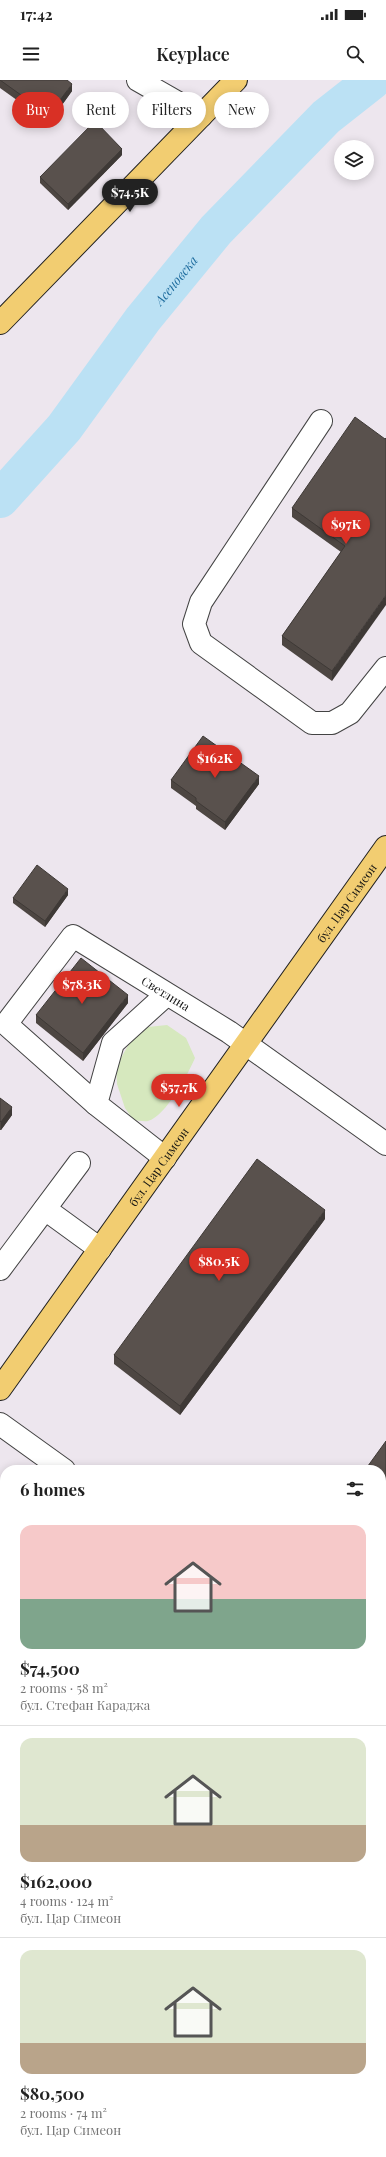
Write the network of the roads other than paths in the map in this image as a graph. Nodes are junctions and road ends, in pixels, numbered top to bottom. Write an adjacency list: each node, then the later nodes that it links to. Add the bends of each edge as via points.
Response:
1 (138, 80): 3 (street)
2 (236, 80): 4 (main road)
3 (159, 92)
4 (206, 111)
5 (189, 128): 6 (main road)
6 (0, 323)
7 (321, 420): 8 (street, via 201,602 194,624 200,643 312,723 332,724 350,713)
8 (384, 674)
9 (386, 847): 11 (main road, бул. Цар Симеон)
10 (166, 995): 11 (street, Светлина); 12 (street, via 113,1043); 12 (street, Светлина, via 73,936 6,1024)
11 (246, 1044): 13 (street, Светлина); 14 (main road, бул. Цар Симеон)
12 (96, 1104): 14 (street)
13 (386, 1144)
14 (165, 1158): 17 (main road, бул. Цар Симеон)
15 (79, 1163): 16 (street)
16 (45, 1209): 17 (street); 18 (street)
17 (100, 1249): 19 (main road, бул. Цар Симеон)
18 (0, 1269)
19 (0, 1389)
20 (0, 1424): 21 (street)
21 (57, 1465)

